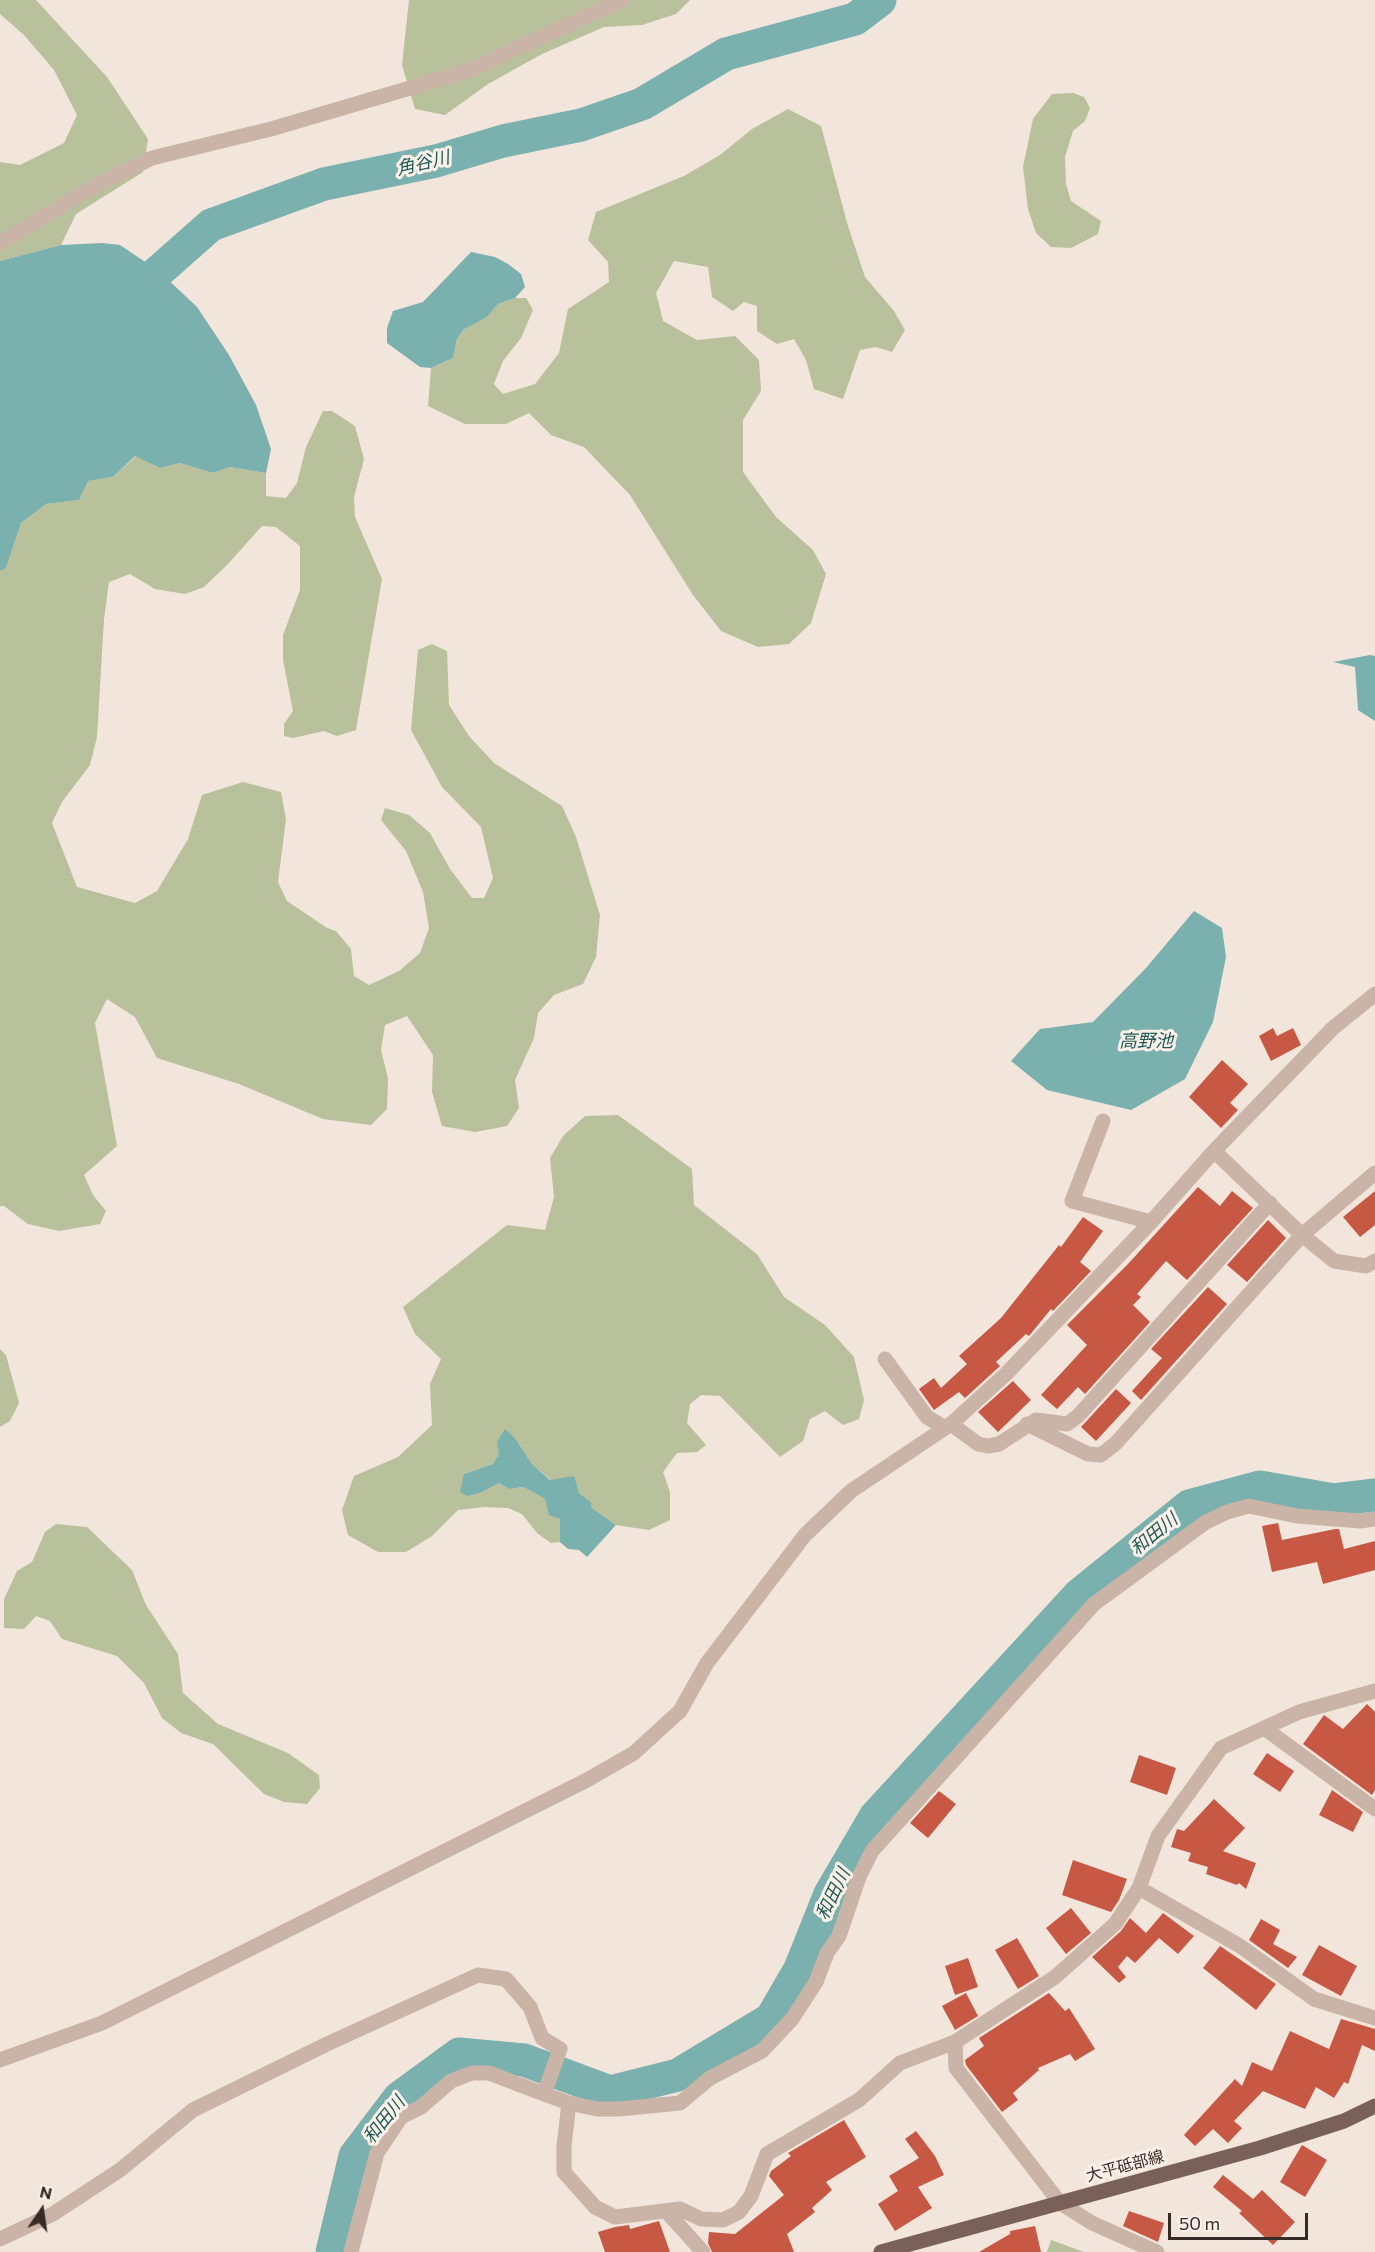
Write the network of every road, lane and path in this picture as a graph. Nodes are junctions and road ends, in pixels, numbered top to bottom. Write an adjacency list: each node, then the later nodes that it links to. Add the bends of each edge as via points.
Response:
1 (622, 0): 2 (street, via 468,71 271,129 152,158)
2 (0, 243)
3 (1375, 994): 5 (street, via 1333,1028)
4 (1103, 1121): 8 (street, via 1072,1201)
5 (1214, 1151): 7 (street); 8 (street)
6 (1375, 1173): 9 (street)
7 (1270, 1203): 9 (street); 12 (street, via 1078,1416 1067,1424 1036,1420)
8 (1151, 1222): 13 (street, via 1006,1374)
9 (1302, 1234): 10 (street, via 1334,1261 1366,1266); 12 (street, via 1116,1443 1101,1455 1088,1454)
10 (1375, 1261)
11 (885, 1359): 13 (street, via 927,1417)
12 (1027, 1424): 13 (street, via 999,1444 988,1446)
13 (948, 1426): 21 (street, via 851,1491 805,1535 707,1664 680,1711 634,1753 102,2023)
14 (1375, 1519): 23 (street, via 1297,1516 1249,1506 1206,1522 1094,1604 890,1829 872,1851 859,1877 839,1936 827,1953 816,1982 792,2019 762,2051 710,2078 680,2103 619,2109)
15 (1375, 1691): 16 (street, via 1299,1712)
16 (1264, 1728): 17 (street); 18 (street, via 1221,1748 1158,1836)
17 (1375, 1809)
18 (1139, 1888): 19 (street, via 1240,1946 1314,1999); 20 (street, via 1114,1924 1055,1977)
19 (1375, 2018)
20 (955, 2042): 25 (street, via 956,2068); 26 (street, via 900,2063 859,2100 766,2154 751,2196 739,2212 723,2220 701,2219 680,2209)
21 (0, 2060)
22 (544, 2094): 23 (street); 27 (street, via 560,2049 542,2038 530,2007 506,1979 478,1975 193,2110 120,2170 53,2214); 28 (street, via 489,2073 472,2073 451,2081 421,2107 401,2117 377,2153)
23 (569, 2103): 26 (street, via 564,2172 595,2207 615,2217)
24 (1375, 2106): 25 (main road, 大平砥部線, via 1344,2121 1260,2148)
25 (1060, 2203): 30 (main road, 大平砥部線); 31 (street, via 1092,2223)
26 (666, 2211): 29 (street)
27 (0, 2239)
28 (351, 2252)
29 (703, 2252)
30 (881, 2252)
31 (1158, 2252)

